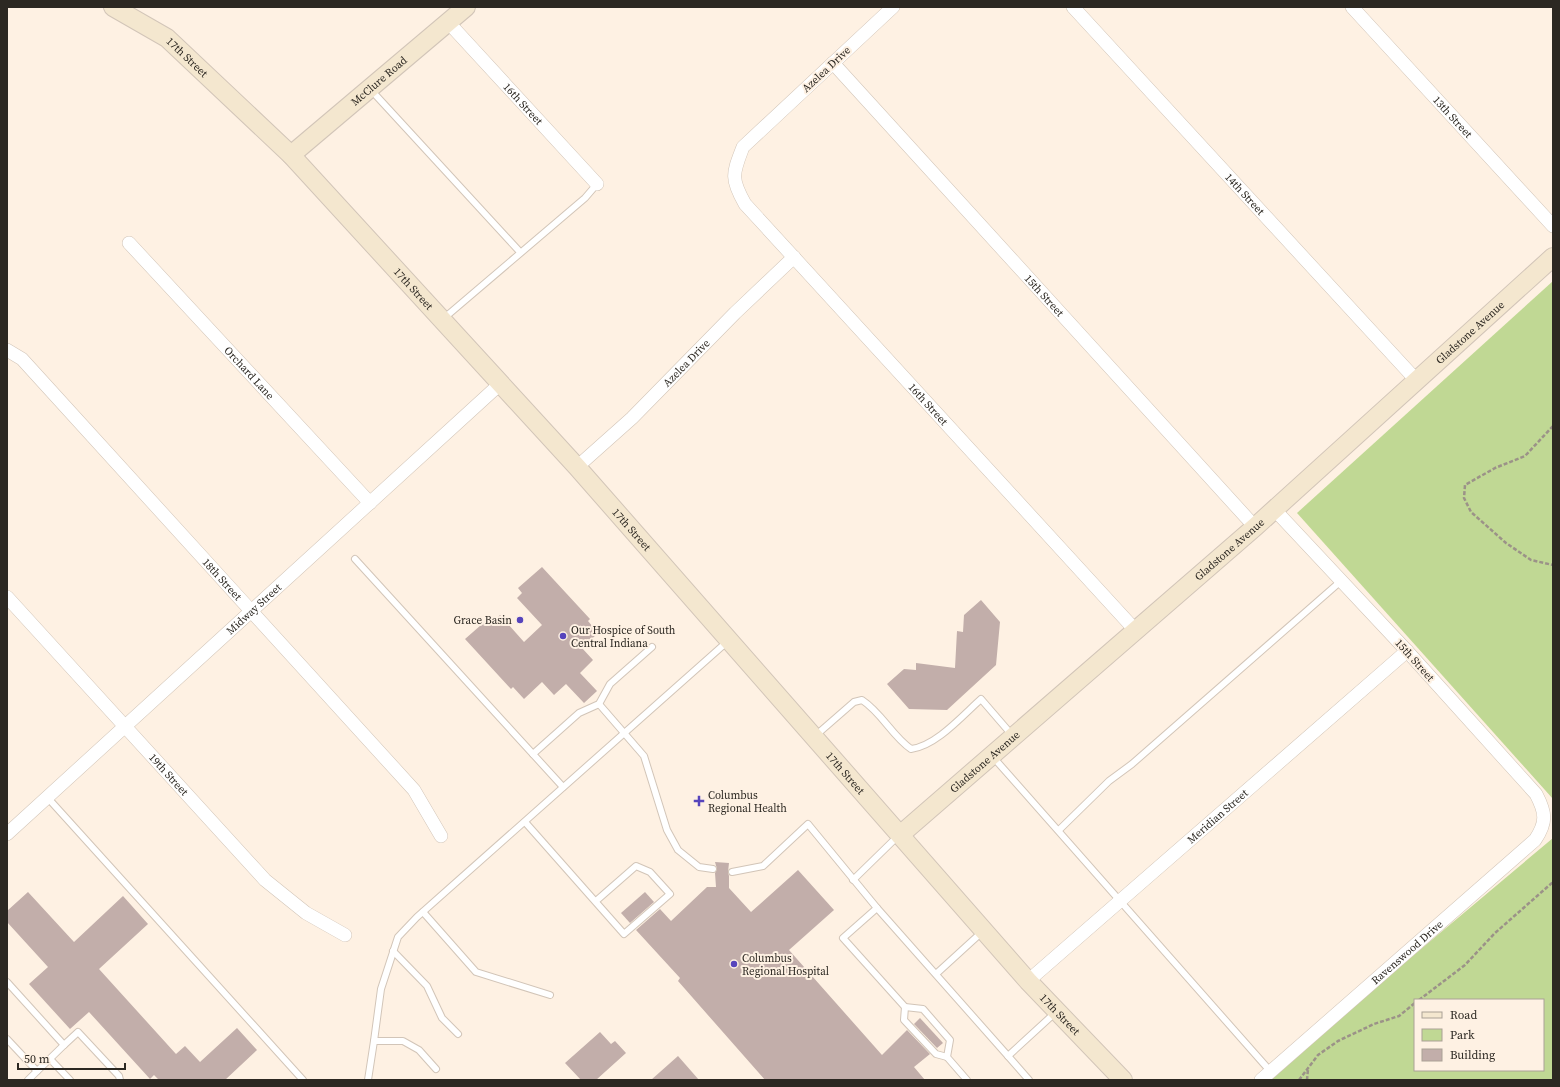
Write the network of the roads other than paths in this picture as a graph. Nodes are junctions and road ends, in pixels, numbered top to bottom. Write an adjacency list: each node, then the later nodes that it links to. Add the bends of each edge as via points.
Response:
1 (114, 7): 9 (street, 17th Street, via 167,38)
2 (466, 7): 6 (street, McClure Road)
3 (893, 7): 7 (street, Azelea Drive)
4 (1073, 7): 19 (street, 14th Street)
5 (1352, 7): 12 (street, 13th Street)
6 (448, 22): 8 (street, McClure Road); 11 (street, 16th Street)
7 (833, 63): 10 (street, Azelea Drive, via 743,146); 24 (street, 15th Street)
8 (370, 89): 9 (street, McClure Road); 14 (lane)
9 (291, 155): 17 (street, 17th Street)
10 (734, 171): 16 (street, 16th Street, via 735,188 744,204)
11 (597, 184): 14 (lane, via 585,198)
12 (1553, 226)
13 (129, 243): 22 (street, Orchard Lane)
14 (520, 252): 17 (lane)
15 (1553, 257): 19 (street, Gladstone Avenue)
16 (794, 258): 21 (street, Azelea Drive, via 735,313 632,418); 29 (street, 16th Street)
17 (442, 320): 20 (street, 17th Street)
18 (7, 350): 28 (street, 18th Street, via 22,359)
19 (1417, 381): 23 (street, Gladstone Avenue)
20 (500, 384): 21 (street, 17th Street); 22 (street, Midway Street)
21 (577, 468): 30 (street, 17th Street)
22 (370, 503): 28 (street, Midway Street)
23 (1274, 509): 24 (street, Gladstone Avenue); 26 (street, 15th Street)
24 (1255, 527): 29 (street, Gladstone Avenue)
25 (355, 559): 38 (lane)
26 (1341, 581): 32 (street, 15th Street); 44 (lane, via 1132,764 1109,781)
27 (7, 597): 34 (street, 19th Street)
28 (251, 611): 34 (street, Midway Street); 47 (street, 18th Street, via 414,790)
29 (1136, 631): 37 (street, Gladstone Avenue)
30 (729, 641): 35 (lane); 36 (street, 17th Street)
31 (652, 647): 33 (lane, via 610,684)
32 (1407, 651): 42 (street, 15th Street, via 1536,794 1542,805); 51 (street, Meridian Street)
33 (599, 704): 35 (lane); 38 (lane, via 579,713)
34 (125, 726): 41 (street, Midway Street); 56 (street, 19th Street, via 265,880 306,913)
35 (625, 733): 40 (lane); 48 (lane, via 644,756 667,830 678,850 699,867)
36 (813, 737): 37 (lane, via 854,702 862,700 872,707 901,742 911,749 922,748 981,699); 46 (street, 17th Street)
37 (1014, 737): 39 (street, Gladstone Avenue)
38 (533, 754): 40 (lane)
39 (992, 756): 44 (lane); 46 (street, Gladstone Avenue)
40 (564, 787): 43 (lane)
41 (47, 797): 45 (street, Midway Street); 77 (lane)
42 (1544, 818): 73 (street, Ravenswood Drive, via 1542,829 1535,840)
43 (524, 822): 52 (lane); 54 (lane)
44 (1059, 830): 51 (lane)
45 (7, 834)
46 (900, 835): 50 (lane); 55 (street, 17th Street)
47 (441, 836)
48 (713, 869)
49 (732, 872): 50 (lane, via 763,866 808,824)
50 (853, 880): 53 (lane)
51 (1120, 900): 59 (street, Meridian Street); 73 (lane)
52 (596, 901): 52 (lane, via 624,934 670,894 650,872 636,866)
53 (877, 908): 58 (lane); 62 (lane, via 844,938)
54 (423, 912): 57 (lane, via 398,937); 61 (lane, via 476,972)
55 (984, 930): 58 (lane); 59 (street, 17th Street)
56 (345, 935)
57 (393, 951): 64 (lane, via 427,986 442,1018); 66 (lane, via 381,989)
58 (936, 974): 68 (lane)
59 (1028, 981): 63 (street, 17th Street)
60 (7, 982): 67 (lane)
61 (550, 995)
62 (905, 1007): 69 (lane, via 904,1020 936,1054); 69 (lane, via 923,1009 950,1040)
63 (1057, 1011): 68 (lane); 81 (street, 17th Street)
64 (458, 1034)
65 (7, 1039): 72 (lane)
66 (374, 1041): 71 (lane, via 403,1041 419,1050); 78 (lane)
67 (64, 1045): 70 (lane); 76 (lane, via 78,1032)
68 (1008, 1056): 80 (lane)
69 (947, 1057): 79 (lane)
70 (50, 1059): 72 (lane); 75 (lane)
71 (436, 1069)
72 (37, 1071): 74 (lane)
73 (1266, 1076)
74 (28, 1080)
75 (70, 1080)
76 (120, 1080)
77 (303, 1080)
78 (368, 1080)
79 (968, 1080)
80 (1029, 1080)
81 (1122, 1080)

